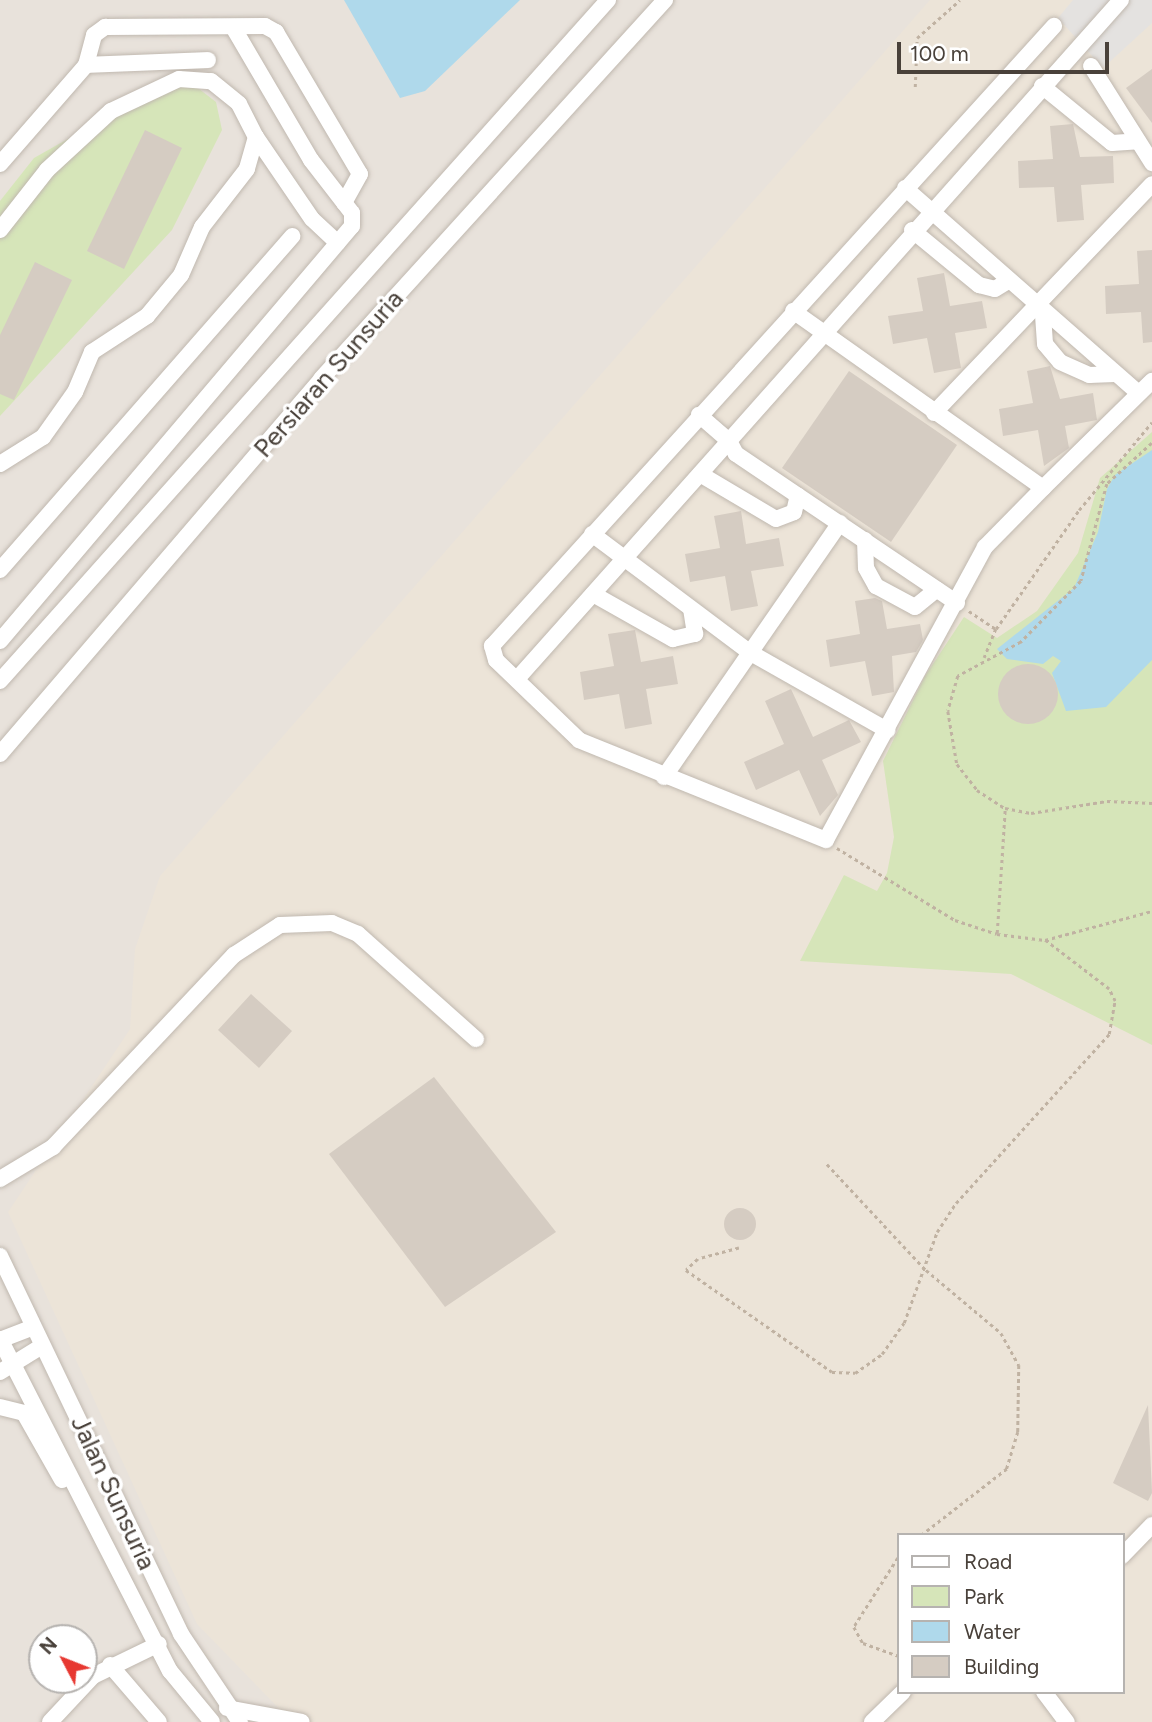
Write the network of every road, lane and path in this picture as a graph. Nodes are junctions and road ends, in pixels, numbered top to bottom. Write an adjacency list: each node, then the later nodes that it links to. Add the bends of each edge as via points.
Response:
1 (608, 0): 56 (street, Persiaran Sunsuria)
2 (665, 0): 58 (street, Persiaran Sunsuria, via 321,379)
3 (960, 0): 13 (path, via 917,38)
4 (1121, 0): 12 (street)
5 (1054, 26): 19 (street)
6 (207, 28): 7 (street); 8 (street); 9 (street, via 105,27 94,35)
7 (234, 29): 20 (street, via 311,160); 20 (street, via 265,26 276,32 360,174)
8 (208, 60): 9 (street); 11 (street)
9 (86, 65): 17 (street)
10 (1091, 66): 15 (street)
11 (211, 81): 14 (street, via 239,104); 22 (street, via 179,79 111,111 47,170)
12 (1042, 86): 15 (street, via 1112,143); 21 (street)
13 (915, 87)
14 (256, 136): 25 (street, via 312,219); 38 (street, via 247,169 202,227 181,275 147,316 92,352 75,392 43,437)
15 (1138, 141): 16 (street)
16 (1152, 163)
17 (0, 164)
18 (1152, 184): 27 (street)
19 (905, 188): 21 (street); 28 (street)
20 (344, 203): 25 (street, via 352,226)
21 (928, 212): 23 (street); 26 (street)
22 (0, 230)
23 (912, 230): 26 (street, via 979,285 995,289); 29 (street)
24 (292, 236): 46 (street)
25 (338, 243): 52 (street)
26 (1006, 282): 27 (street)
27 (1038, 310): 30 (street); 30 (street, via 1045,344 1060,362 1089,375); 33 (street)
28 (793, 311): 29 (street); 34 (street)
29 (820, 335): 33 (street); 36 (street)
30 (1115, 374): 32 (street)
31 (1152, 381): 32 (street)
32 (1138, 393): 40 (street)
33 (934, 413): 40 (street)
34 (699, 415): 36 (street); 43 (street)
35 (1152, 422): 51 (path, via 1079,510)
36 (729, 441): 39 (street); 41 (street, via 736,454)
37 (1152, 443): 54 (path, via 1107,484 1081,581 1021,642)
38 (0, 464)
39 (700, 474): 41 (street, via 776,519 794,512); 45 (street)
40 (1044, 488): 49 (street, via 985,547)
41 (797, 495): 42 (street)
42 (840, 523): 44 (street); 53 (street)
43 (592, 534): 45 (street); 55 (street, via 492,646 496,660)
44 (865, 540): 47 (street); 47 (street, via 866,568 876,586 915,607)
45 (622, 561): 48 (street); 50 (street)
46 (0, 570)
47 (937, 589): 49 (street)
48 (593, 594): 50 (street, via 673,639 695,634); 55 (street)
49 (957, 603): 51 (path); 57 (street)
50 (691, 610): 53 (street)
51 (996, 629): 54 (path)
52 (0, 641)
53 (749, 652): 57 (street); 59 (street)
54 (984, 658): 61 (path, via 952,688 950,747 966,778)
55 (517, 680): 59 (street, via 579,740)
56 (0, 681)
57 (887, 730): 62 (street)
58 (0, 754)
59 (664, 777): 62 (street)
60 (1152, 803): 61 (path, via 1107,801 1031,813)
61 (1005, 808): 64 (path)
62 (826, 840): 64 (path, via 944,914)
63 (1152, 911): 65 (path)
64 (997, 934): 65 (path)
65 (1045, 940): 71 (path, via 1109,989 1115,1001 1109,1034 956,1203 937,1232)
66 (476, 1040): 68 (street, via 358,934 332,923 280,925 234,955 53,1147)
67 (827, 1164): 71 (path)
68 (0, 1179)
69 (739, 1248): 71 (path, via 698,1259 686,1270 832,1372 855,1373 882,1354)
70 (0, 1255): 72 (street, Jalan Sunsuria)
71 (926, 1270): 78 (path, via 1001,1333 1019,1365 1018,1432 1007,1469)
72 (32, 1328): 73 (street); 74 (street, Jalan Sunsuria)
73 (0, 1340): 75 (street, Jalan Sunsuria)
74 (42, 1346): 75 (street); 87 (street, Jalan Sunsuria, via 181,1634)
75 (6, 1366): 81 (street, Jalan Sunsuria)
76 (0, 1406): 81 (street, via 24,1413 36,1428)
77 (1152, 1525): 79 (street)
78 (925, 1533)
79 (1124, 1554)
80 (897, 1560): 83 (path, via 854,1627 863,1643)
81 (113, 1567): 82 (street, Jalan Sunsuria)
82 (159, 1644): 84 (street); 90 (street, Jalan Sunsuria, via 170,1671)
83 (897, 1656)
84 (110, 1665): 88 (street); 89 (street)
85 (901, 1694): 93 (street)
86 (1046, 1694): 94 (street)
87 (227, 1708): 91 (street, Jalan Sunsuria); 92 (street)
88 (50, 1722)
89 (159, 1722)
90 (212, 1722)
91 (240, 1722)
92 (302, 1722)
93 (872, 1722)
94 (1067, 1722)

